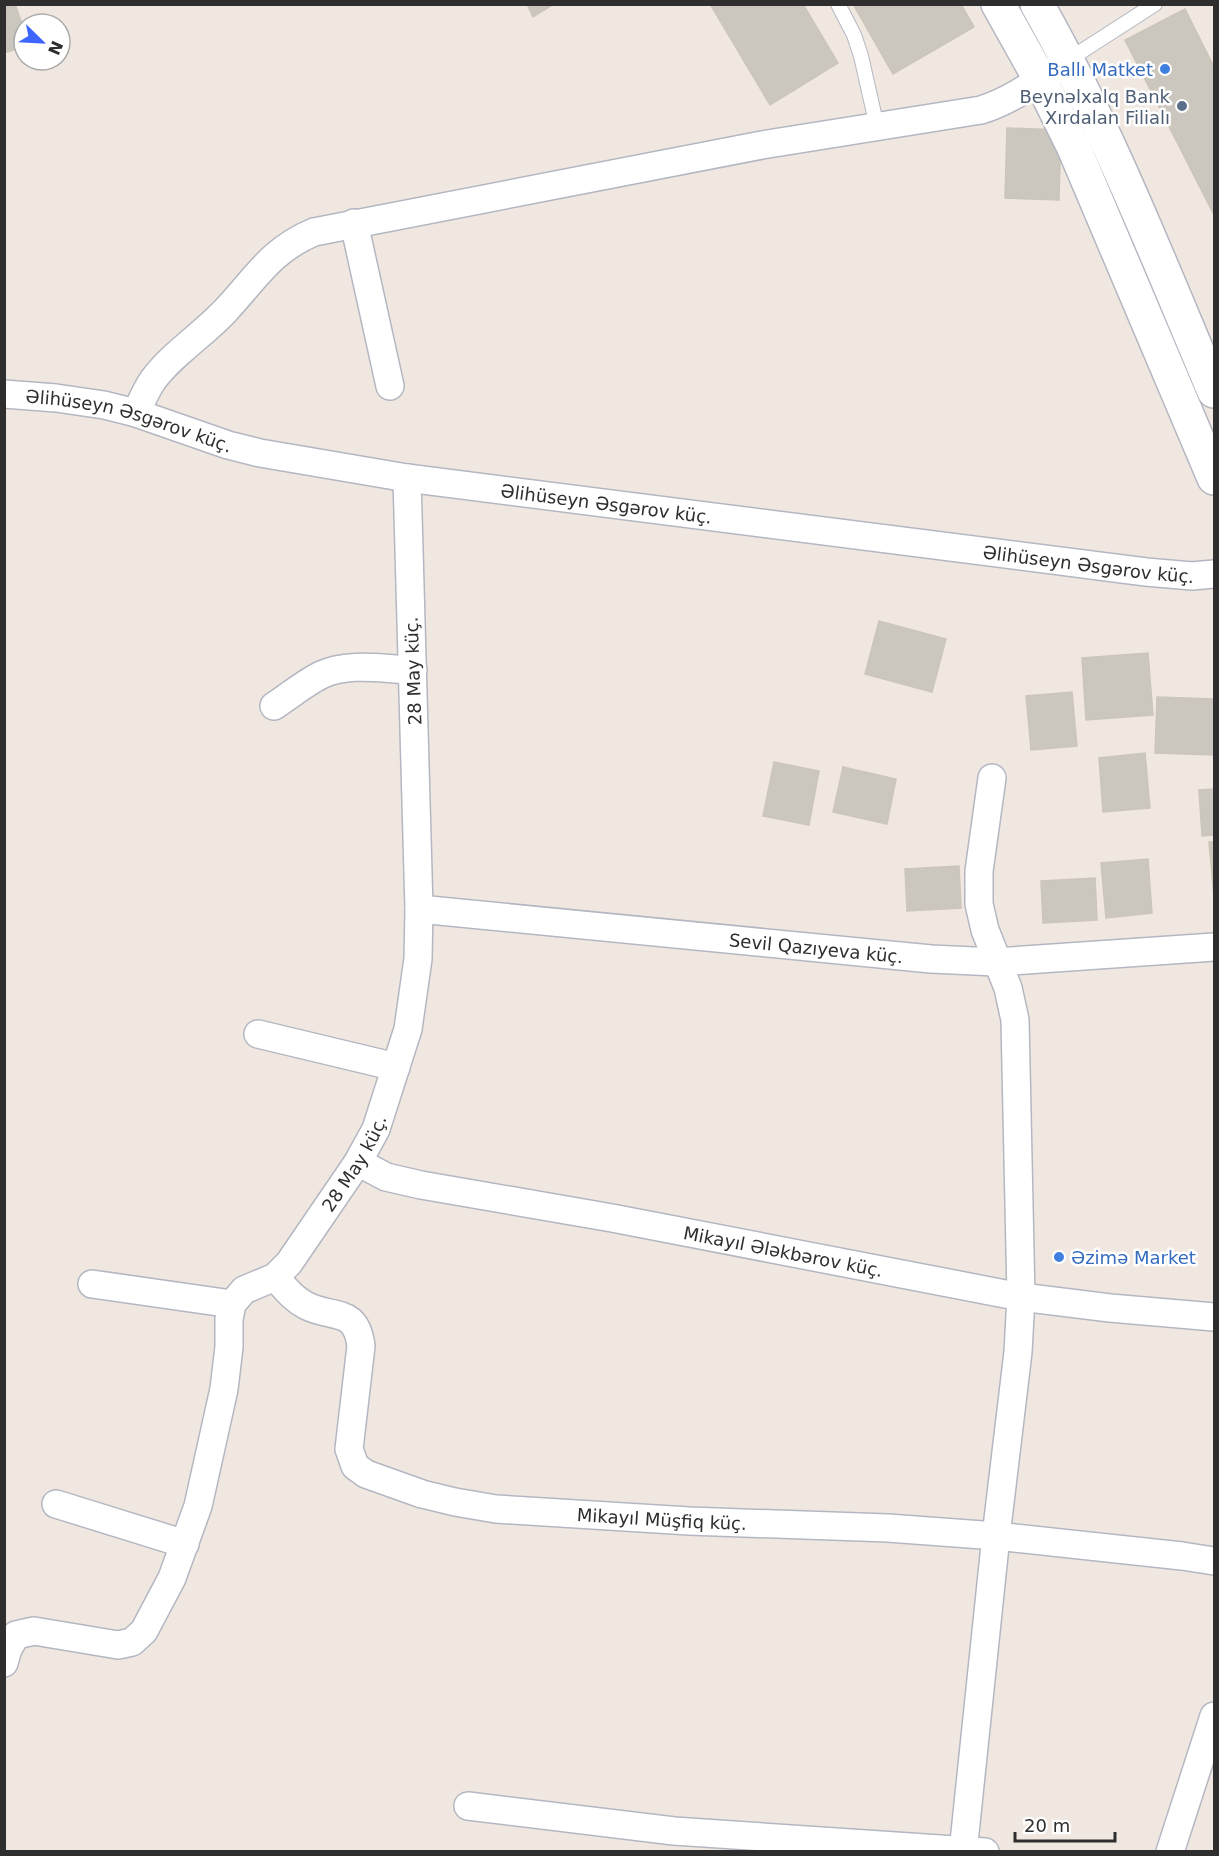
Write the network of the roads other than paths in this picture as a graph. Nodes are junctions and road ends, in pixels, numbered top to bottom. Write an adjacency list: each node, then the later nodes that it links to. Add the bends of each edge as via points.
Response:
1 (838, 4): 7 (lane, via 861,56)
2 (998, 4): 6 (main road)
3 (1037, 4): 5 (main road)
4 (1155, 4): 5 (lane)
5 (1068, 60): 6 (street); 10 (main road)
6 (1041, 79): 7 (street, via 1016,96 981,110); 14 (main road)
7 (878, 127): 8 (street, via 762,145)
8 (354, 224): 9 (street); 12 (street, via 294,240 270,259 226,310 162,369)
9 (390, 386)
10 (1215, 391)
11 (4, 394): 12 (street, Əlihüseyn Əsgərov küç., via 75,400)
12 (136, 413): 13 (street, Əlihüseyn Əsgərov küç., via 260,453)
13 (407, 478): 15 (street, Əlihüseyn Əsgərov küç., via 1146,572); 16 (street, 28 May küç.)
14 (1215, 478)
15 (1215, 574)
16 (413, 670): 17 (street, via 335,670 320,675); 19 (street, 28 May küç.)
17 (274, 706)
18 (992, 778): 21 (street, via 979,871 979,904)
19 (419, 909): 21 (street, Sevil Qazıyeva küç.); 23 (street, 28 May küç., via 415,982 408,1029)
20 (1215, 947): 21 (street, Sevil Qazıyeva küç.)
21 (996, 962): 27 (street, via 1008,988 1015,1020)
22 (258, 1034): 23 (street)
23 (396, 1067): 24 (street, 28 May küç., via 376,1129)
24 (358, 1162): 25 (street, 28 May küç., via 316,1226); 27 (street, Mikayıl Ələkbərov küç., via 386,1177 421,1185)
25 (275, 1277): 28 (street, 28 May küç., via 244,1290); 31 (street, Mikayıl Müşfiq küç., via 308,1307 348,1318 359,1330 361,1346 350,1449 355,1466 366,1474 422,1494 496,1509)
26 (92, 1284): 28 (street)
27 (1021, 1297): 29 (street, Mikayıl Ələkbərov küç.); 31 (street)
28 (232, 1304): 32 (street, via 224,1389 198,1506)
29 (1215, 1317)
30 (56, 1504): 32 (street)
31 (996, 1536): 33 (street, Mikayıl Müşfiq küç.); 37 (street)
32 (185, 1544): 34 (street, via 144,1630 132,1642 118,1645 34,1631 16,1635)
33 (1215, 1561)
34 (4, 1663)
35 (1215, 1716): 38 (street)
36 (468, 1806): 37 (street, via 674,1831)
37 (970, 1851)
38 (1170, 1851)

